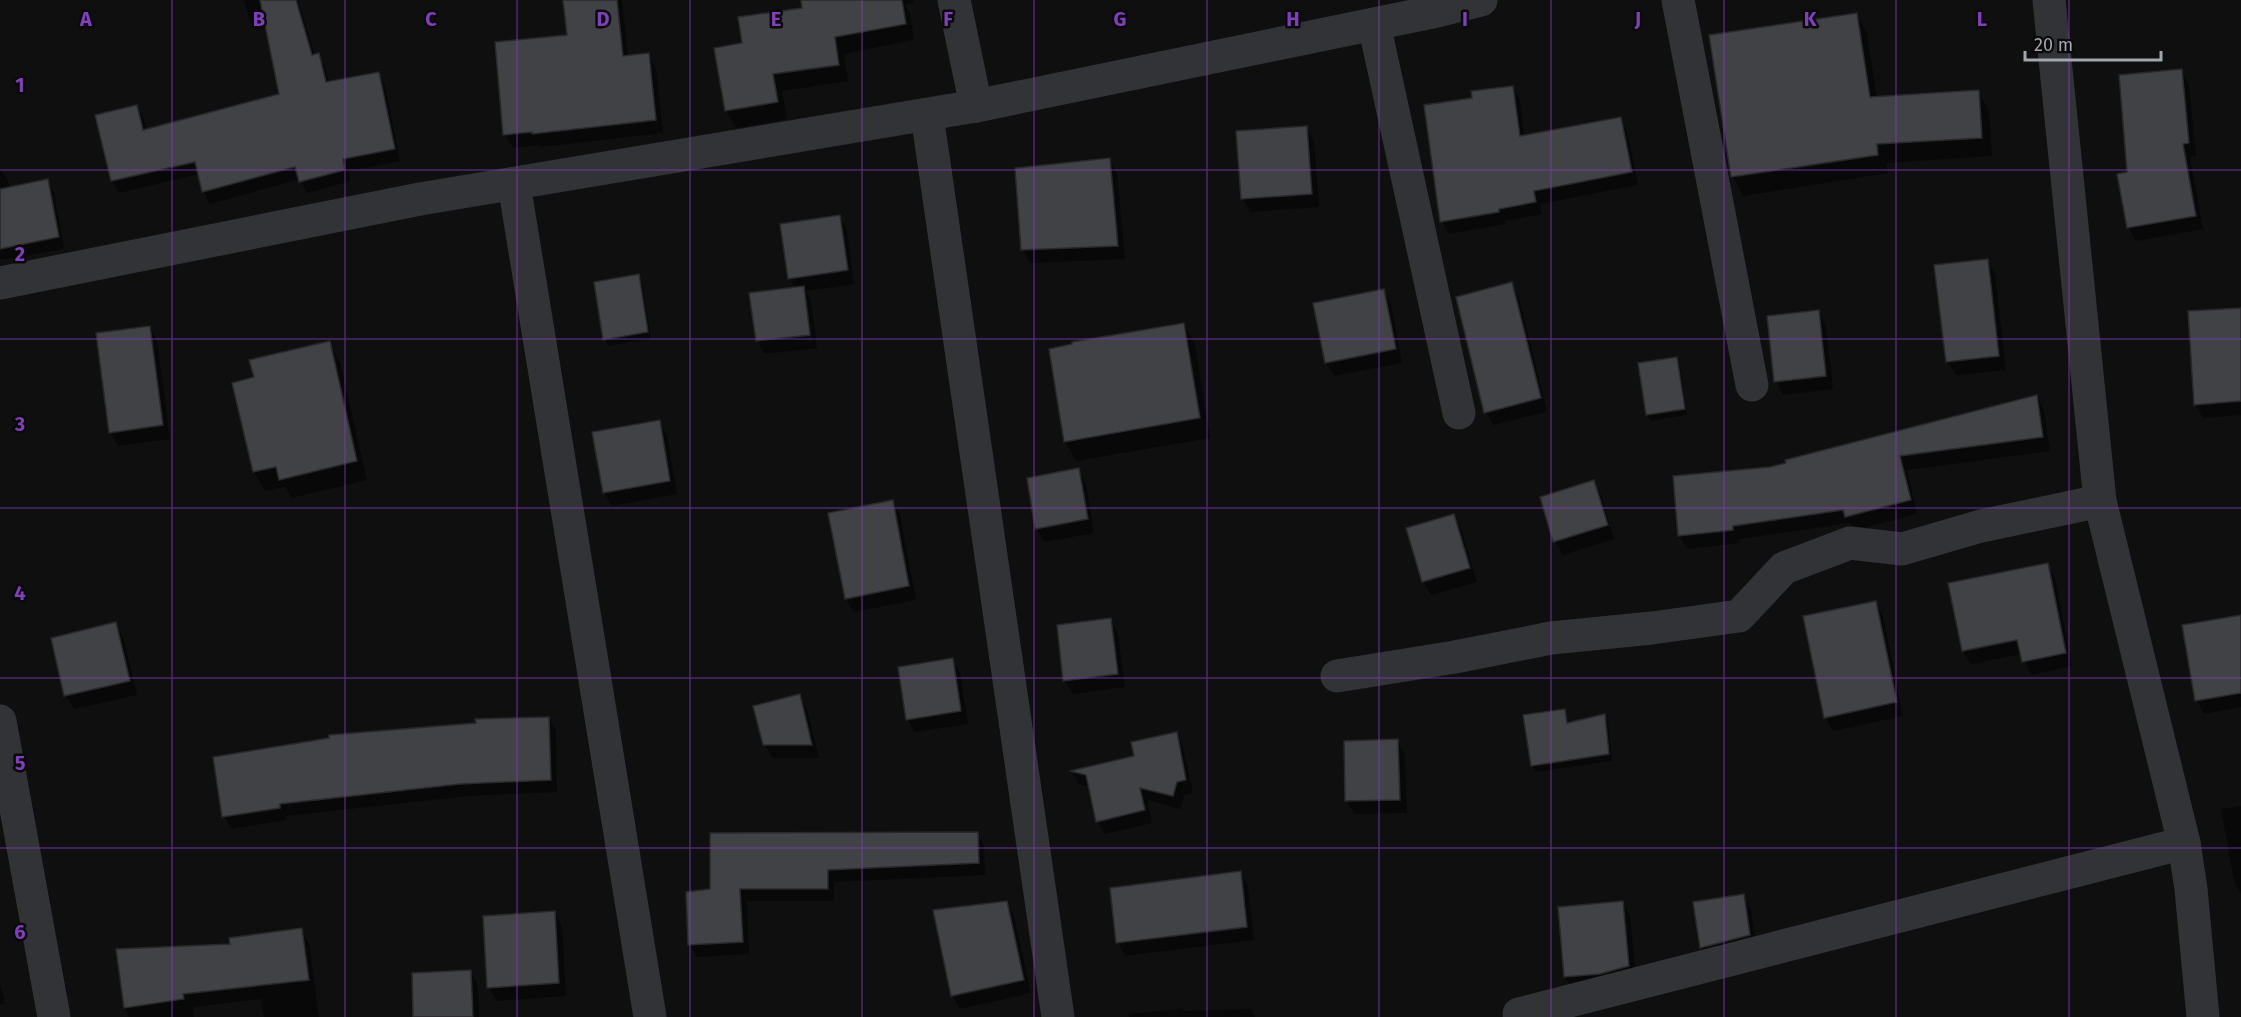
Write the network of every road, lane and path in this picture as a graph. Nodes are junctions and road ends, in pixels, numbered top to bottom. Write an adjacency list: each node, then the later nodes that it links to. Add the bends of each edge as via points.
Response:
1 (954, 0): 6 (street)
2 (1481, 0): 5 (street)
3 (1678, 0): 10 (street)
4 (2049, 0): 12 (street)
5 (1374, 24): 6 (street); 11 (street)
6 (976, 106): 7 (street)
7 (927, 115): 8 (street); 19 (street)
8 (514, 184): 9 (street, via 420,199); 18 (street)
9 (0, 283)
10 (1752, 385)
11 (1459, 413)
12 (2100, 501): 13 (street, via 1981,526 1902,549 1850,543 1784,568 1739,616 1551,638); 15 (street)
13 (1337, 676)
14 (0, 720): 17 (street)
15 (2184, 843): 16 (street); 20 (street)
16 (1519, 1014)
17 (54, 1017)
18 (650, 1017)
19 (1058, 1017)
20 (2203, 1017)

